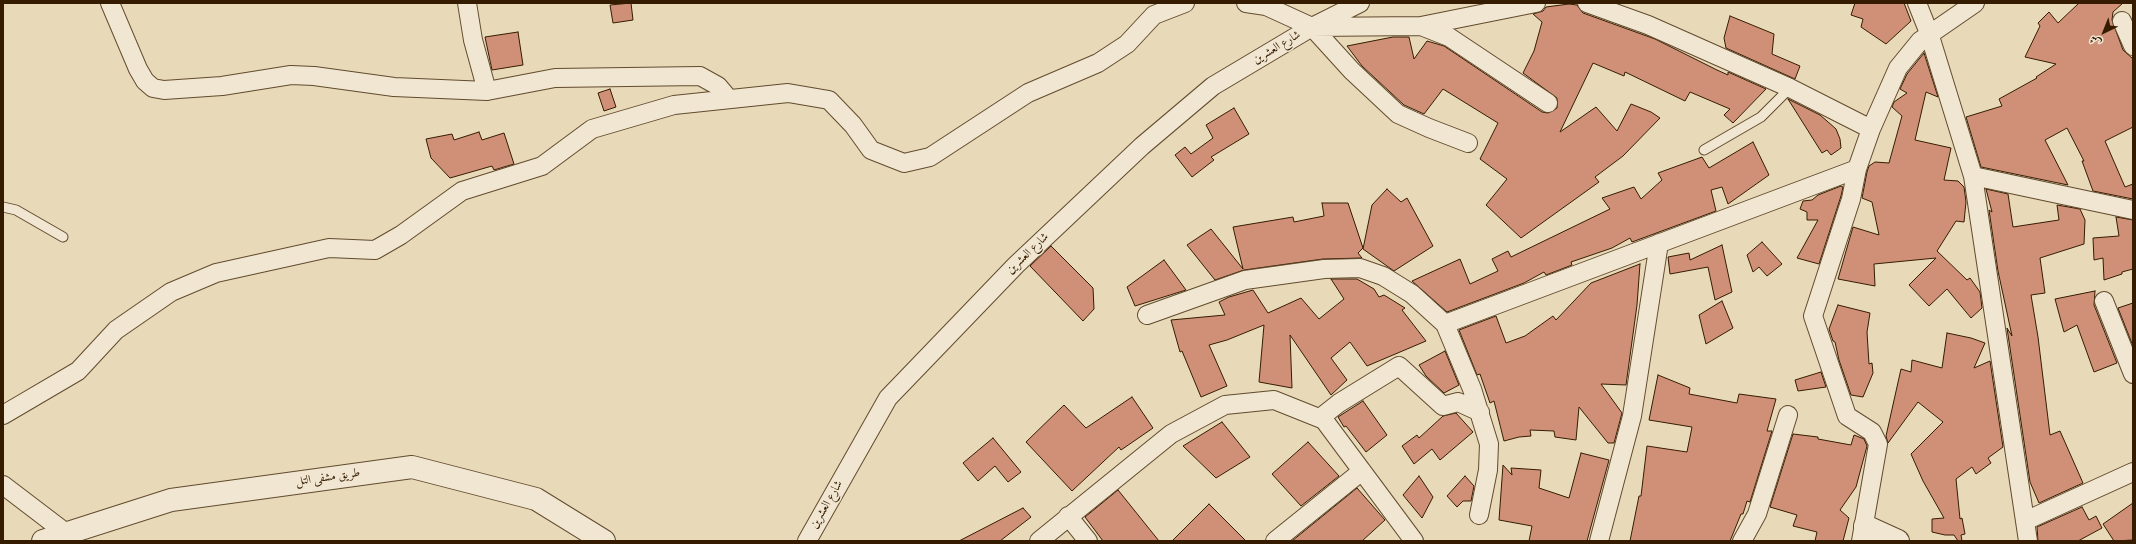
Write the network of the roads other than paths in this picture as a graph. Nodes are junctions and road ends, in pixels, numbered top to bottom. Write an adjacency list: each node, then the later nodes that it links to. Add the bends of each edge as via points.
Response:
1 (110, 3): 17 (street, via 138,69 153,88 164,90 222,86 291,75 394,87)
2 (468, 3): 17 (street, via 473,40)
3 (1185, 3): 10 (street)
4 (1246, 3): 13 (street, via 1266,6)
5 (1360, 3): 13 (street, شارع العشرين)
6 (1536, 3): 12 (street)
7 (1587, 3): 16 (street, via 1648,25)
8 (1917, 3): 14 (street)
9 (1975, 3): 14 (street)
10 (1154, 9): 18 (street, via 1127,44 1098,63 1028,93 930,157 904,163 871,150 853,125 829,100 788,93)
11 (2122, 21): 15 (street)
12 (1422, 26): 13 (street); 19 (street, via 1449,37)
13 (1312, 27): 21 (street, via 1352,71 1398,114); 47 (street, شارع العشرين, via 1213,86 1142,146 1016,265 888,398)
14 (1929, 33): 20 (street, via 1898,68); 24 (street)
15 (2133, 46)
16 (1790, 88): 20 (street); 22 (lane, via 1761,117)
17 (487, 91): 18 (street, via 555,78 700,76 718,86)
18 (729, 99): 34 (street, via 674,105 592,129 542,166 462,191 401,236 375,250 329,248 216,273 177,289 116,330 78,371)
19 (1548, 103)
20 (1871, 129): 23 (street)
21 (1468, 143)
22 (1704, 150)
23 (1857, 169): 28 (street); 44 (street, via 1851,199 1812,318 1847,416 1872,432 1878,444)
24 (1972, 176): 26 (street); 42 (street)
25 (3, 207): 27 (lane, via 16,210)
26 (2133, 210)
27 (63, 237)
28 (1659, 243): 31 (street); 52 (street, via 1632,416)
29 (2104, 300): 32 (street)
30 (1147, 315): 31 (street, via 1245,280 1360,268 1383,276 1400,287)
31 (1445, 324): 33 (street)
32 (2133, 374)
33 (1480, 412): 36 (street, via 1458,402 1443,406 1399,366 1339,403); 40 (street, via 1489,444 1488,470)
34 (3, 414)
35 (1788, 415): 53 (street, via 1757,514)
36 (1320, 418): 37 (street); 41 (street, via 1274,400 1225,405 1171,434)
37 (1362, 471): 50 (street); 51 (street)
38 (2133, 472): 42 (street)
39 (3, 485): 43 (street)
40 (1479, 514)
41 (1068, 516): 48 (street); 49 (street)
42 (2025, 521): 55 (street)
43 (66, 533): 45 (street, طريق مشفى التل); 46 (street, طريق مشفى التل, via 170,500 412,467 536,499)
44 (1863, 534): 54 (street)
45 (43, 541)
46 (604, 541)
47 (807, 541)
48 (1039, 541)
49 (1088, 541)
50 (1276, 541)
51 (1414, 541)
52 (1599, 541)
53 (1742, 541)
54 (1898, 541)
55 (2028, 541)

